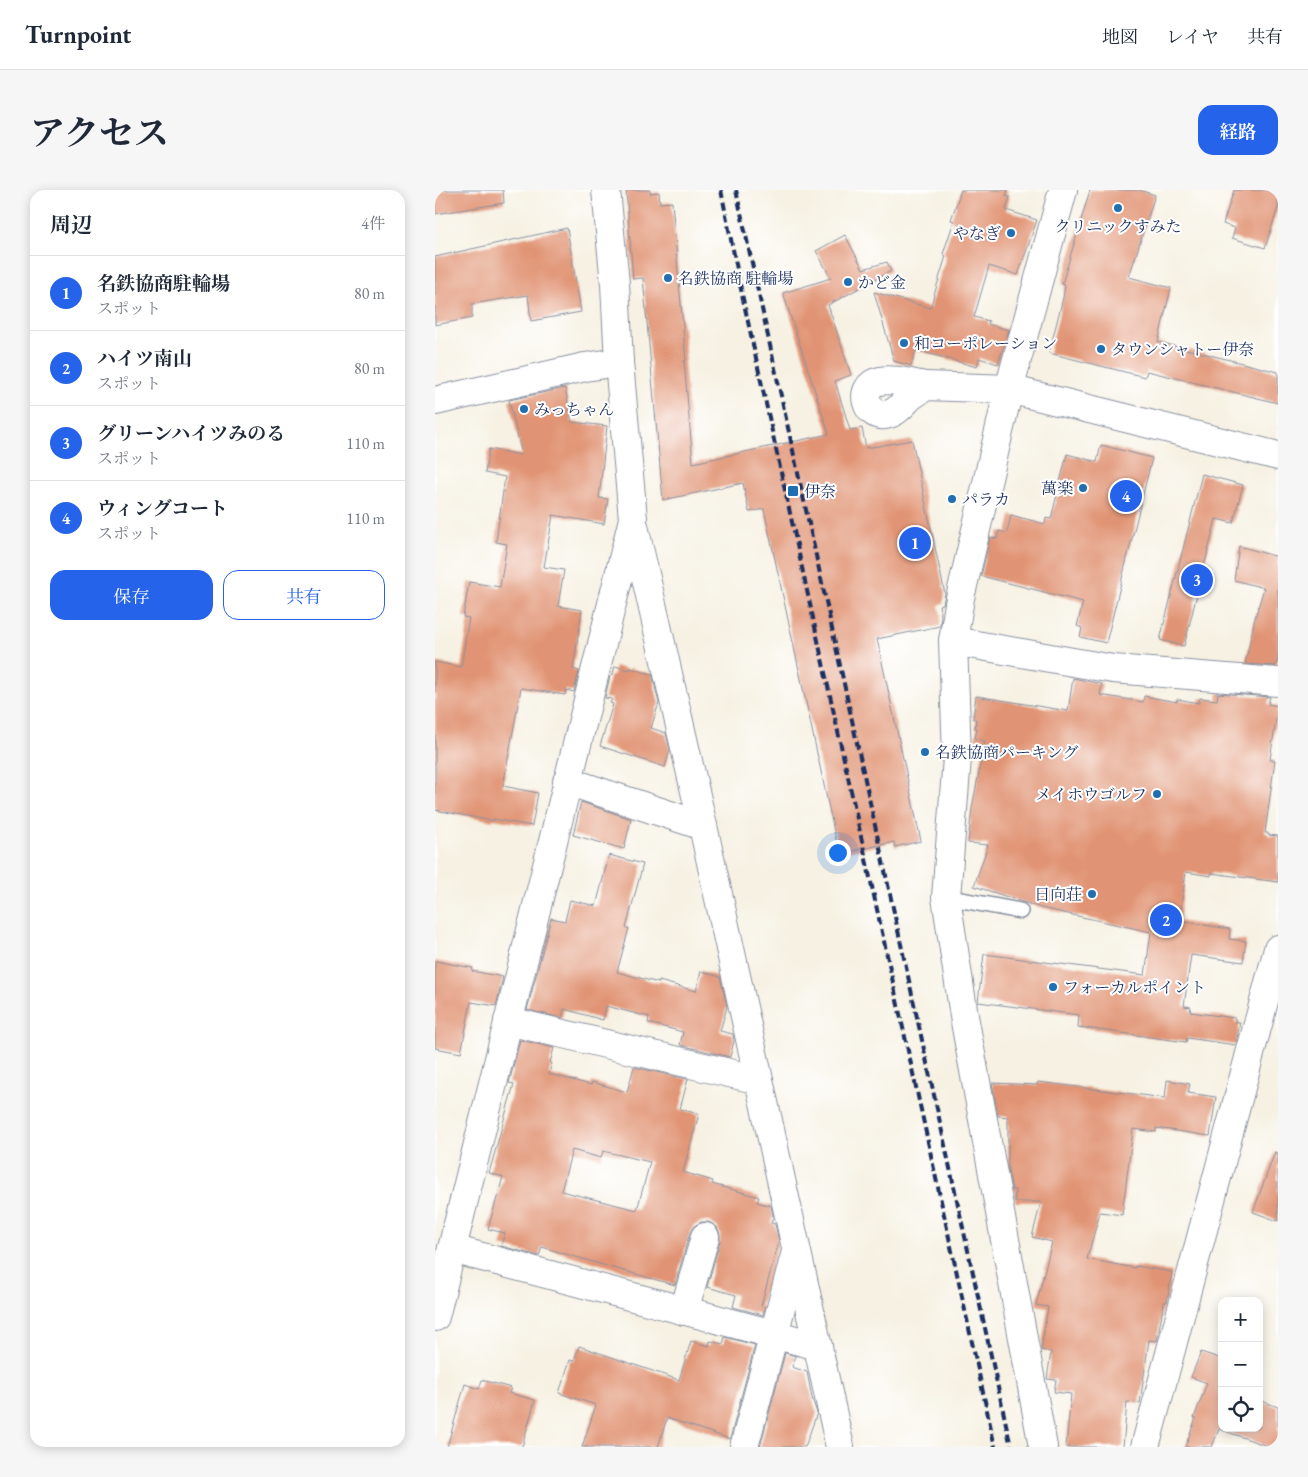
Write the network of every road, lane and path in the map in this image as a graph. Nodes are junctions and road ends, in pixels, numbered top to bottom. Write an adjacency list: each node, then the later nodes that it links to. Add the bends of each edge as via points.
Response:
1 (606, 190): 3 (street)
2 (1063, 190): 5 (street)
3 (619, 362): 6 (street); 8 (street)
4 (926, 386): 5 (street)
5 (1009, 388): 7 (street); 9 (street)
6 (435, 402)
7 (1278, 456)
8 (633, 519): 11 (street); 12 (street)
9 (953, 641): 10 (street, via 1113,669); 13 (street, via 957,758)
10 (1278, 682)
11 (567, 781): 12 (street); 16 (street)
12 (703, 826): 18 (street)
13 (946, 897): 14 (lane); 28 (street, via 964,1016)
14 (1019, 911)
15 (1278, 949): 17 (street)
16 (508, 1021): 18 (street); 20 (street)
17 (1268, 1027): 29 (street)
18 (759, 1080): 21 (street)
19 (705, 1237): 22 (street)
20 (452, 1249): 22 (street); 23 (street)
21 (796, 1249): 24 (street); 25 (street)
22 (683, 1310): 24 (street)
23 (435, 1317)
24 (774, 1334): 25 (street); 26 (street)
25 (818, 1346): 27 (street)
26 (744, 1447)
27 (840, 1447)
28 (1043, 1447)
29 (1145, 1447)

